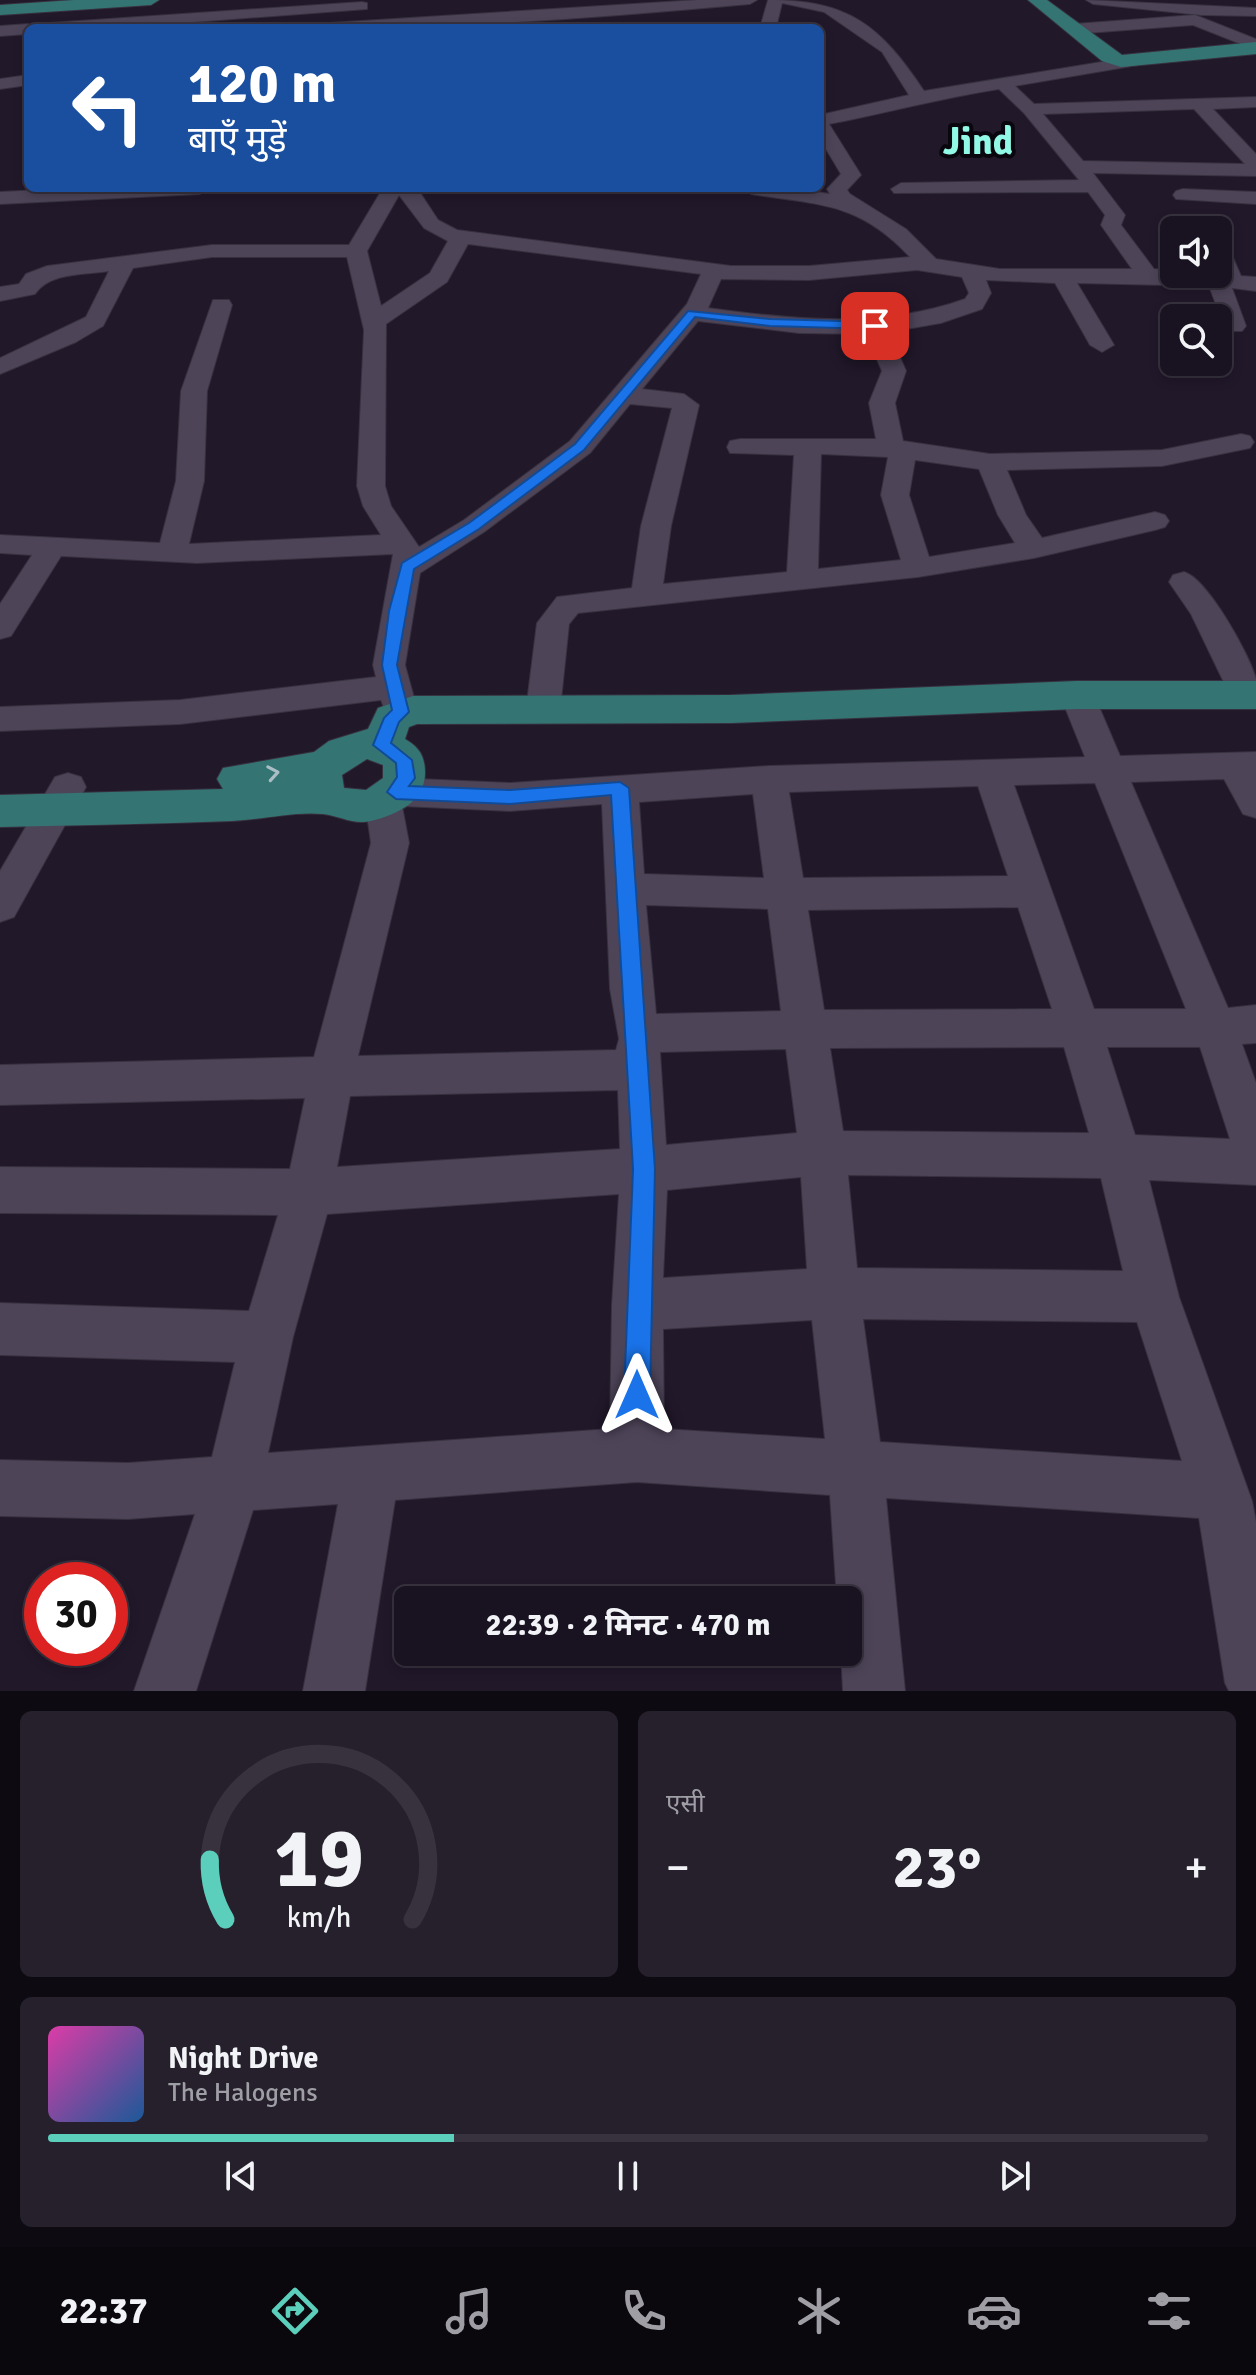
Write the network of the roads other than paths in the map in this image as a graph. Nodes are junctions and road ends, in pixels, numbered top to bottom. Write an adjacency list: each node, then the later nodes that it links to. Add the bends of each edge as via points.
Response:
1 (151, 0): 10 (main road)
2 (750, 0): 7 (street)
3 (775, 0): 20 (street)
4 (787, 0): 31 (street, via 829,9 888,49)
5 (1036, 0): 23 (main road)
6 (1093, 0): 8 (street)
7 (699, 2): 11 (street)
8 (1149, 3): 15 (street)
9 (373, 5): 14 (street)
10 (13, 6)
11 (673, 6): 16 (street, via 685,12); 19 (street)
12 (1226, 12): 13 (street); 15 (street); 21 (street)
13 (1256, 12)
14 (247, 14): 18 (street)
15 (1192, 14): 17 (street); 25 (street)
16 (682, 21)
17 (1162, 22): 23 (street); 26 (street)
18 (168, 24)
19 (468, 24)
20 (769, 24)
21 (1256, 28)
22 (24, 29): 24 (street)
23 (1074, 29): 27 (main road, via 1109,57)
24 (0, 31)
25 (1256, 47): 26 (main road)
26 (1220, 52): 27 (main road)
27 (1132, 62): 29 (street)
28 (24, 81): 30 (street)
29 (1002, 83): 31 (street); 34 (street)
30 (0, 84)
31 (919, 97): 35 (street)
32 (1198, 103): 33 (street); 34 (street); 38 (street)
33 (1252, 106)
34 (1030, 109): 37 (street)
35 (824, 121)
36 (824, 129): 50 (street, via 851,175 837,189)
37 (1076, 167): 38 (street); 40 (street)
38 (1250, 168): 41 (street)
39 (901, 189): 40 (street)
40 (1096, 189): 46 (street); 57 (street, via 1115,213 1111,225)
41 (1256, 189)
42 (120, 192): 48 (street)
43 (391, 192): 52 (street)
44 (410, 192): 51 (street, via 439,231)
45 (777, 192): 50 (street)
46 (1130, 193)
47 (1162, 194): 49 (street)
48 (0, 198)
49 (1256, 198)
50 (848, 203): 54 (street, via 899,233)
51 (461, 237): 55 (street); 63 (street, via 439,277)
52 (356, 251): 53 (street, via 212,251); 63 (street)
53 (124, 264): 60 (street, via 47,273 27,289); 67 (street, via 95,321)
54 (928, 264): 55 (street, via 809,273); 56 (street)
55 (723, 270): 62 (street, via 709,276)
56 (972, 274): 58 (street); 64 (street, via 980,293 974,304 940,318)
57 (1147, 275): 58 (street); 59 (street)
58 (1064, 279): 66 (street)
59 (1236, 282): 65 (street)
60 (0, 294)
61 (221, 305): 78 (street, via 194,391 190,481)
62 (692, 313): 64 (street, via 770,323); 68 (street)
63 (375, 321): 79 (street, via 371,486)
64 (875, 326): 72 (street, via 894,371 882,403)
65 (1234, 326)
66 (1102, 345)
67 (0, 367)
68 (623, 396): 79 (street, via 567,458 474,526); 83 (street, via 675,399 686,405 656,526)
69 (1241, 442): 73 (street, via 1162,458)
70 (740, 447): 71 (street)
71 (808, 447): 72 (street); 81 (street)
72 (897, 449): 73 (street); 80 (street, via 895,495)
73 (990, 462): 77 (street, via 1012,515)
74 (1155, 521): 77 (street)
75 (0, 544): 76 (street)
76 (50, 549): 78 (street); 84 (street)
77 (1034, 549): 80 (street)
78 (172, 554): 79 (street)
79 (406, 555): 88 (street, via 389,665)
80 (918, 568): 81 (street)
81 (802, 580): 83 (street)
82 (1184, 582): 86 (street)
83 (646, 595): 87 (street, via 568,604 560,610 553,623)
84 (0, 629)
85 (1077, 695): 86 (main road); 87 (main road, via 731,709); 91 (street)
86 (1252, 695)
87 (543, 710): 88 (main road)
88 (392, 715): 89 (street); 94 (main road, via 366,744 344,750); 97 (main road, via 406,778)
89 (0, 719)
90 (1245, 765): 91 (street); 99 (street)
91 (1108, 768): 92 (street); 106 (street)
92 (991, 771): 93 (street); 102 (street)
93 (769, 779): 95 (street); 103 (street)
94 (326, 781): 97 (main road, via 342,806 359,808); 98 (main road, via 234,805)
95 (620, 788): 97 (street, via 510,797); 101 (street)
96 (0, 789): 98 (main road)
97 (390, 797): 110 (street, via 390,843)
98 (62, 798): 100 (main road); 104 (street)
99 (1256, 804)
100 (0, 811)
101 (625, 889): 103 (street); 109 (street)
102 (1035, 891): 103 (street); 108 (street)
103 (784, 894): 107 (street)
104 (0, 906)
105 (1256, 1024): 106 (street)
106 (1215, 1028): 108 (street); 112 (street)
107 (804, 1029): 108 (street); 109 (street); 113 (street)
108 (1080, 1029): 114 (street)
109 (638, 1052): 110 (street); 116 (street)
110 (331, 1078): 111 (street); 118 (street)
111 (0, 1085)
112 (1256, 1148)
113 (823, 1153): 114 (street); 116 (street); 119 (street)
114 (1119, 1156): 115 (street); 120 (street)
115 (1256, 1163)
116 (644, 1169): 118 (street); 121 (street)
117 (0, 1190): 118 (street)
118 (309, 1192): 123 (street)
119 (834, 1293): 120 (street); 121 (street); 125 (street)
120 (1154, 1297): 129 (street)
121 (637, 1305): 124 (street)
122 (0, 1329): 123 (street)
123 (267, 1337): 127 (street)
124 (637, 1455): 125 (street); 126 (street)
125 (856, 1470): 129 (street, via 1216,1491); 133 (street)
126 (371, 1476): 127 (street); 132 (street)
127 (234, 1482): 128 (street, via 128,1491); 131 (street)
128 (0, 1488)
129 (1221, 1496): 130 (street)
130 (1256, 1683)
131 (165, 1691)
132 (334, 1691)
133 (874, 1691)

